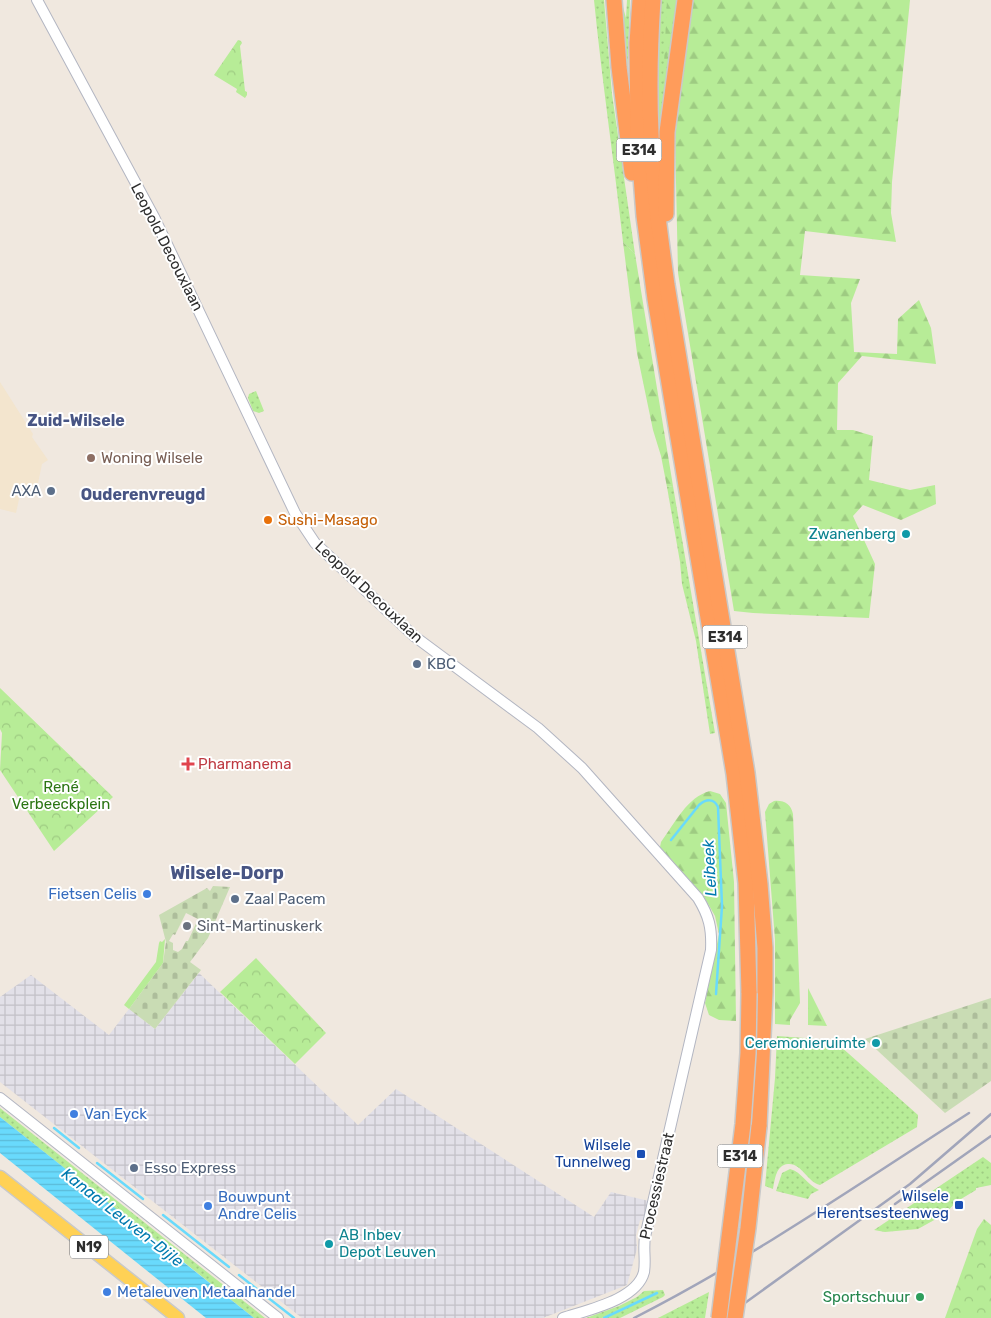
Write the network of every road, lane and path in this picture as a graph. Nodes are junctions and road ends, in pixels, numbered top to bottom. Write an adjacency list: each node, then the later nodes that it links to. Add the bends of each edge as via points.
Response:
1 (37, 0): 8 (street, Leopold Decouxlaan, via 154,217 267,454 315,543 414,636 561,748 605,792 707,912 712,932 711,950)
2 (614, 0): 7 (highway, via 627,142 647,281)
3 (640, 0): 7 (highway, E314, via 638,137)
4 (652, 0): 6 (highway, E314, via 651,132)
5 (686, 0): 6 (highway, via 667,132 666,213 672,272)
6 (667, 285): 15 (highway, E314, bridge, via 747,774 760,884 765,992 759,1126)
7 (655, 299): 14 (highway, E314, bridge, via 734,774 746,883 750,993 743,1124)
8 (691, 1036): 13 (street, Processiestraat, via 645,1237 645,1265 640,1281 633,1290 615,1300)
9 (0, 1098): 12 (street)
10 (0, 1177): 11 (main road, N19)
11 (178, 1318)
12 (278, 1318)
13 (563, 1318)
14 (719, 1318)
15 (735, 1318)

